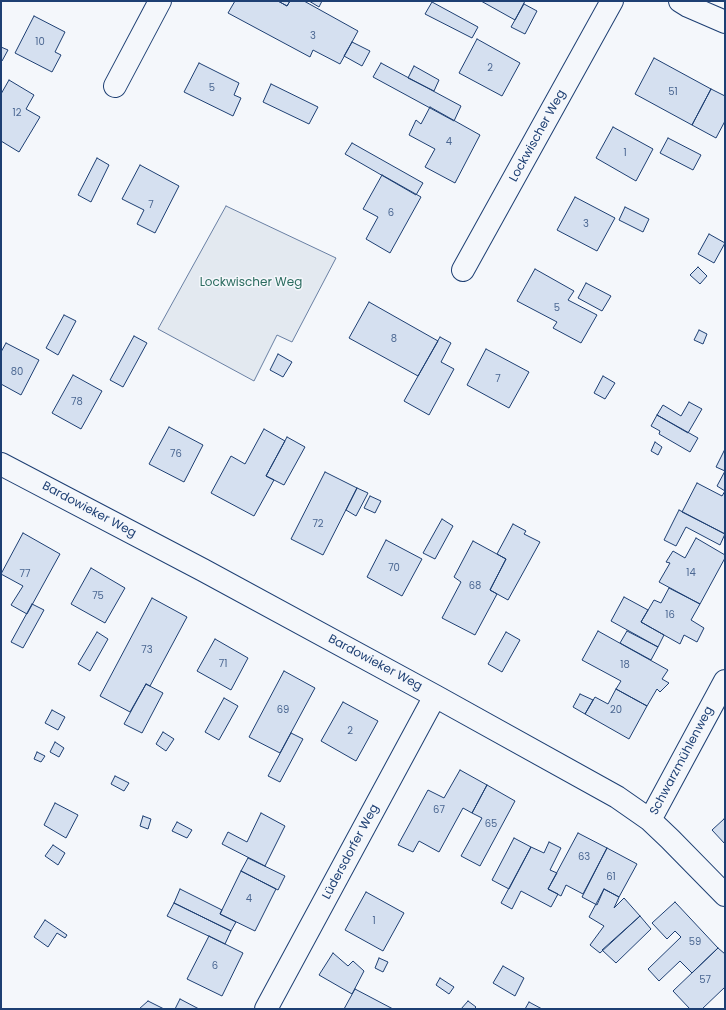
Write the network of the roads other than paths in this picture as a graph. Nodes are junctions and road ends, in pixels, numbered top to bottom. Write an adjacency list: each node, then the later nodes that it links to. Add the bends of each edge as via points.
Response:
1 (160, 1): 5 (street)
2 (612, 1): 6 (street, Lockwischer Weg)
3 (680, 1): 4 (street)
4 (725, 22)
5 (115, 86)
6 (463, 270)
7 (1, 464): 9 (street, Bardowieker Weg)
8 (725, 681): 10 (street, Schwarzmühlenweg)
9 (435, 696): 10 (street, Bardowieker Weg, via 617,797); 12 (street, Lüdersdorfer Weg)
10 (650, 820): 11 (street, Bardowieker Weg)
11 (725, 895)
12 (266, 1009)

